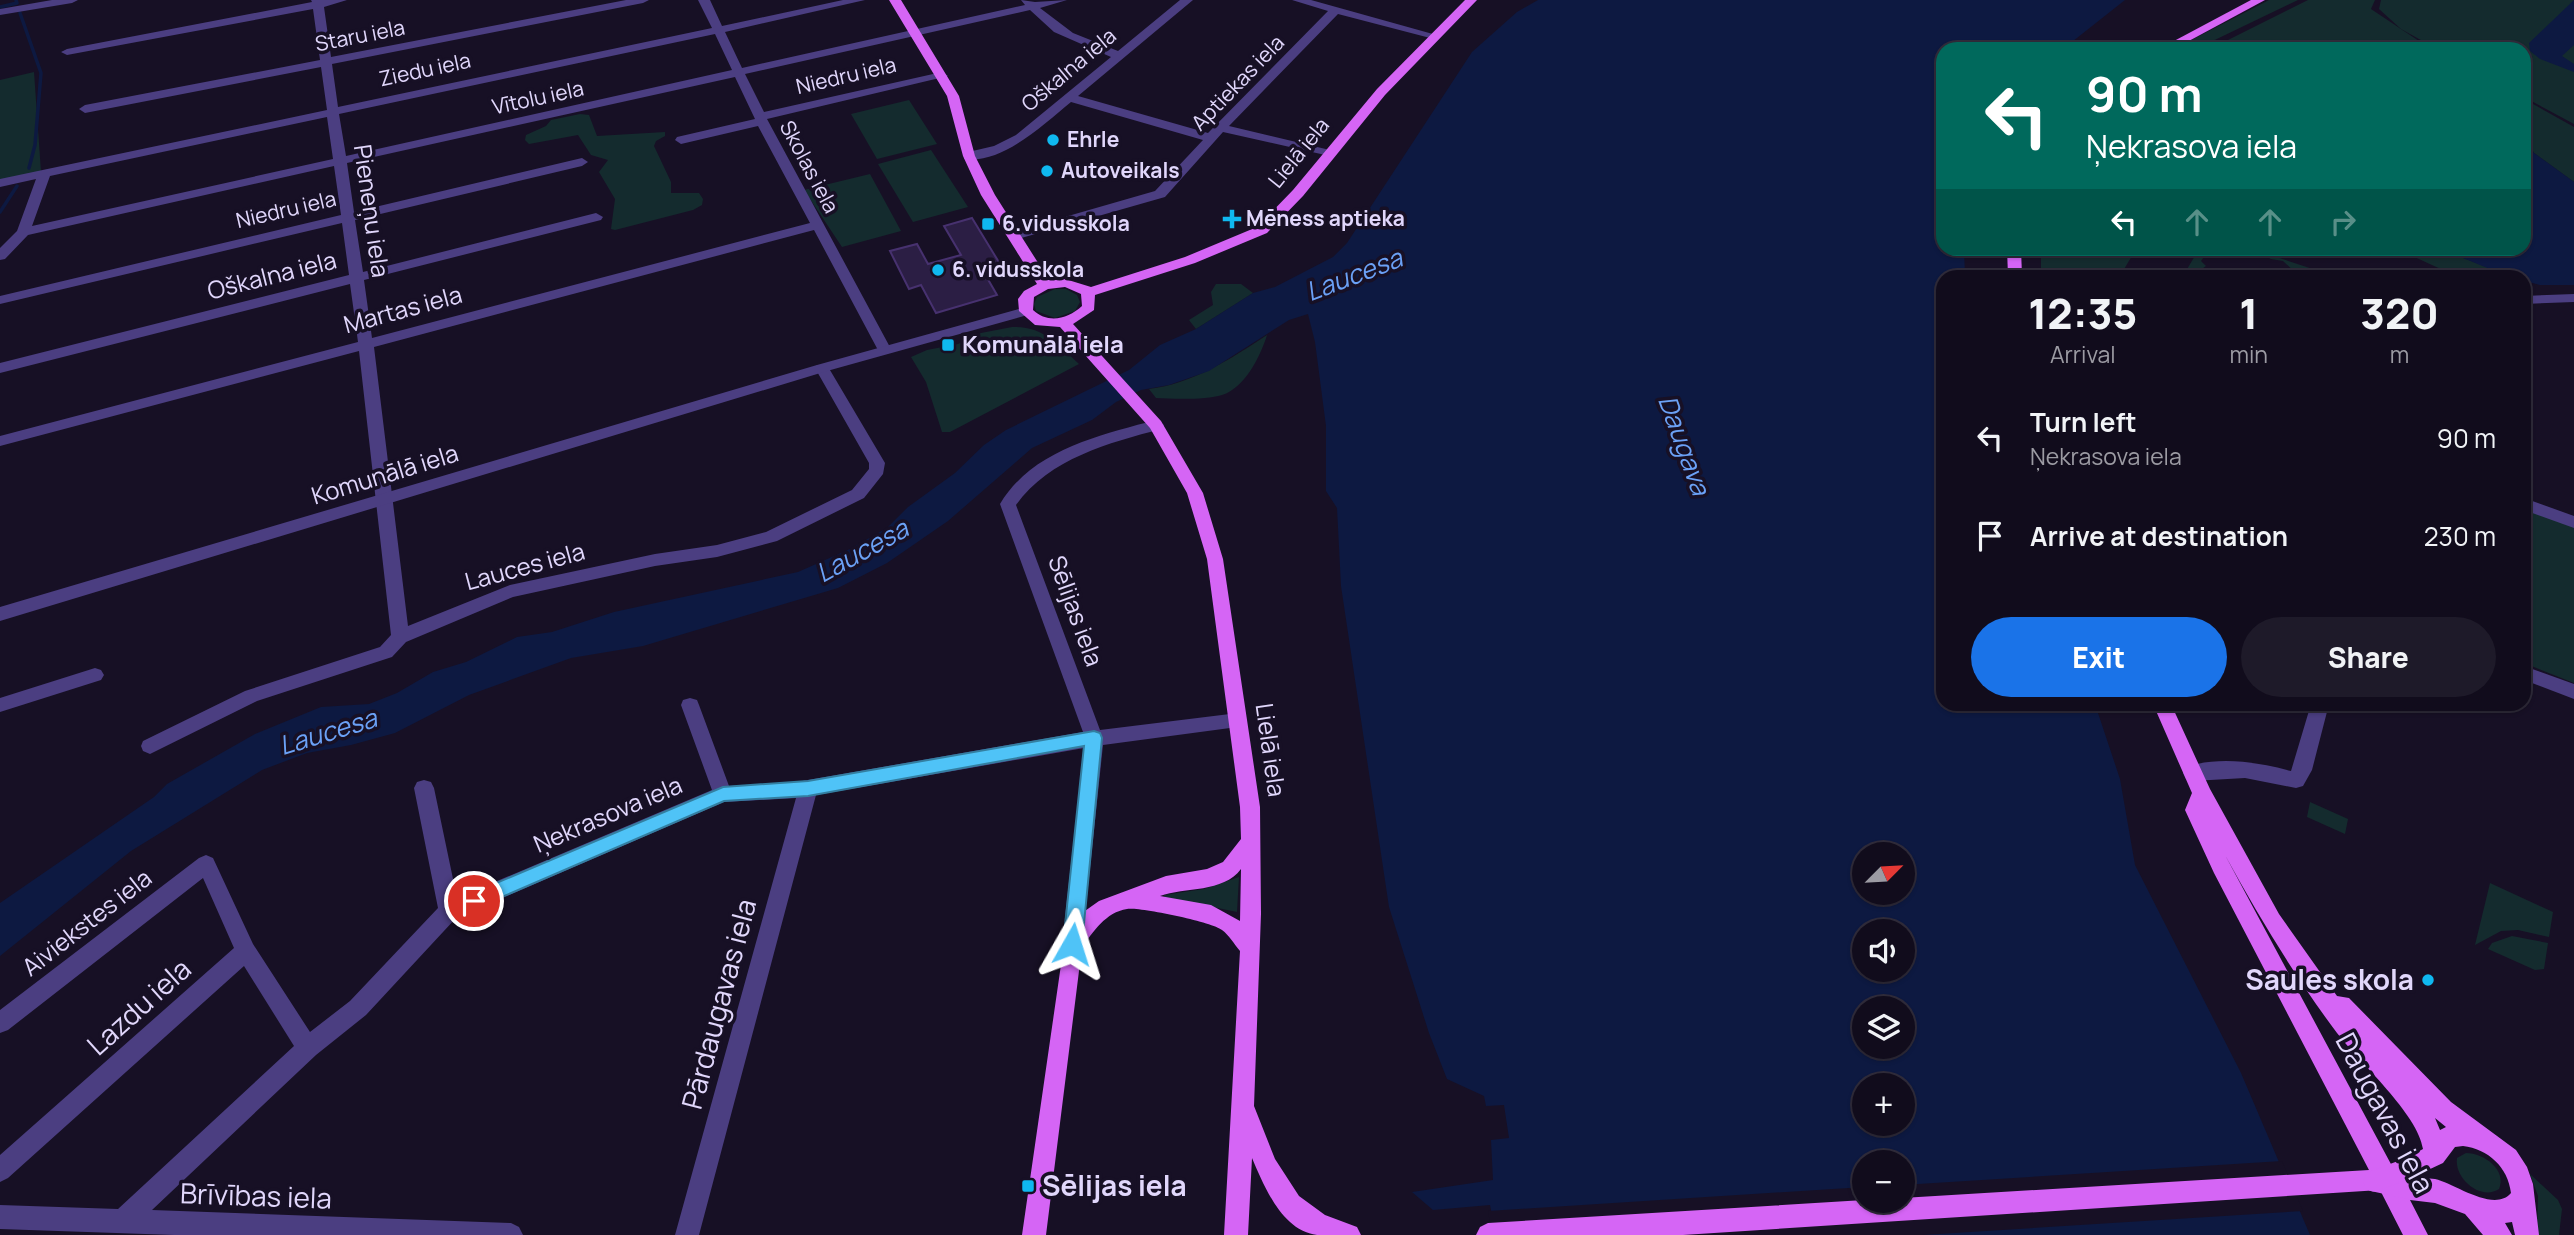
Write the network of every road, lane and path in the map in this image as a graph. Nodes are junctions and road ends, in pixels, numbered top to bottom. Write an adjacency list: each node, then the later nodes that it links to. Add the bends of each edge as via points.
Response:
1 (72, 0): 16 (street)
2 (341, 0): 13 (street)
3 (643, 0): 24 (street, Staru iela)
4 (704, 0): 17 (street, Skolas iela)
5 (859, 0): 17 (street, Ziedu iela)
6 (895, 0): 19 (main road)
7 (1061, 0): 14 (street, Vītolu iela)
8 (1066, 0): 18 (street)
9 (1187, 0): 23 (street, Oškalna iela)
10 (1471, 0): 20 (main road, Lielā iela)
11 (2259, 0): 21 (main road)
12 (1304, 1): 15 (street)
13 (318, 2): 22 (street); 24 (street, Pieneņu iela)
14 (1030, 4): 18 (street); 19 (street, Vītolu iela)
15 (1335, 11): 20 (street); 31 (street, Aptiekas iela)
16 (0, 12)
17 (719, 30): 25 (street, Skolas iela); 29 (street, Ziedu iela)
18 (1060, 32): 23 (street)
19 (916, 33): 25 (street, Vītolu iela); 26 (main road)
20 (1434, 36): 33 (main road, Lielā iela)
21 (2178, 42)
22 (67, 52)
23 (1120, 56): 27 (street, Oškalna iela)
24 (328, 62): 28 (street, Staru iela); 29 (street, Pieneņu iela)
25 (739, 73): 30 (street, Skolas iela); 35 (street, Vītolu iela)
26 (942, 76): 30 (street, Niedru iela); 34 (main road, via 953,96)
27 (1070, 97): 31 (street); 34 (street, Oškalna iela, via 1006,146)
28 (85, 109)
29 (334, 110): 35 (street, Pieneņu iela); 37 (street, Ziedu iela)
30 (761, 119): 32 (street, Niedru iela); 41 (street, Skolas iela)
31 (1216, 133): 33 (street); 43 (street, Aptiekas iela, via 1160,194)
32 (681, 140)
33 (1330, 154): 47 (main road, Lielā iela, via 1262,230)
34 (969, 156): 43 (main road)
35 (341, 160): 40 (street, Pieneņu iela); 42 (street, Vītolu iela)
36 (582, 162): 40 (street, Niedru iela)
37 (45, 173): 38 (street, Ziedu iela); 42 (street)
38 (0, 184)
39 (596, 216): 45 (street, Oškalna iela)
40 (346, 218): 45 (street, Pieneņu iela); 49 (street, Niedru iela)
41 (818, 225): 53 (street, Martas iela); 54 (street, Skolas iela)
42 (23, 232): 44 (street)
43 (1014, 236): 46 (main road)
44 (0, 256)
45 (357, 278): 53 (street, Pieneņu iela); 55 (street, Oškalna iela)
46 (1045, 285): 47 (main road, via 1075,284); 51 (main road, via 1030,293)
47 (1088, 293): 52 (main road, via 1089,307 1084,314)
48 (2574, 298): 50 (street)
49 (0, 300)
50 (2531, 300)
51 (1026, 312): 52 (main road, via 1045,323); 54 (street, Komunālā iela)
52 (1064, 323): 57 (main road, Lielā iela)
53 (366, 344): 58 (street, Martas iela); 59 (street, Pieneņu iela)
54 (884, 349): 56 (street, Komunālā iela)
55 (0, 368)
56 (822, 368): 59 (street, Komunālā iela); 63 (street, Lauces iela, via 877,463 877,470 858,494 771,537 510,591)
57 (1156, 425): 71 (main road, Lielā iela, via 1204,516 1215,559); 72 (street, Sēlijas iela, via 1109,437 1070,455 1022,484 1008,504)
58 (0, 441)
59 (384, 499): 62 (street, Komunālā iela); 63 (street, Pieneņu iela)
60 (2531, 507): 61 (street)
61 (2574, 522)
62 (0, 614)
63 (400, 637): 73 (street, Lauces iela, via 386,652 251,696)
64 (95, 675): 67 (street)
65 (2531, 676): 66 (street)
66 (2574, 692)
67 (0, 705)
68 (690, 705): 78 (street)
69 (2165, 711): 74 (main road, Daugavas iela)
70 (2318, 711): 74 (street, via 2296,780 2235,767)
71 (1238, 721): 72 (street, Ņekrasova iela); 79 (main road, Lielā iela)
72 (1094, 738): 76 (street, Ņekrasova iela); 82 (street, Sēlijas iela)
73 (150, 746)
74 (2193, 773): 77 (main road, Daugavas iela)
75 (424, 788): 81 (street)
76 (808, 788): 78 (street, Ņekrasova iela); 98 (street, Pārdaugavas iela)
77 (2202, 793): 85 (main road, Daugavas iela, via 2272,921); 103 (main road, Daugavas iela, via 2195,810 2221,867)
78 (723, 794): 81 (street, Ņekrasova iela)
79 (1251, 841): 80 (main road, via 1230,868); 83 (main road, Lielā iela)
80 (1129, 900): 82 (main road, via 1089,920); 83 (main road, via 1210,914 1230,924)
81 (449, 911): 87 (street, Ņekrasova iela, via 358,1008)
82 (1072, 944): 99 (main road, Sēlijas iela)
83 (1250, 948): 88 (main road, Lielā iela)
84 (246, 951): 86 (street, Aiviekstes iela, via 206,864); 87 (street); 91 (street, Lazdu iela)
85 (2316, 981): 89 (main road, Daugavas iela, via 2442,1109); 90 (main road, Daugavas iela, via 2345,1026 2423,1117)
86 (0, 1023)
87 (308, 1048): 96 (street, Ņekrasova iela)
88 (1242, 1100): 100 (main road, Lielā iela); 101 (main road, via 1254,1140 1297,1212 1329,1230)
89 (2482, 1139): 90 (main road, Daugavas iela, via 2451,1136 2443,1140); 93 (main road, Daugavas iela, via 2514,1165)
90 (2435, 1155): 92 (main road)
91 (0, 1170)
92 (2406, 1180): 94 (main road, Daugavas iela); 102 (main road, Daugavas iela, bridge)
93 (2524, 1196): 94 (main road, Daugavas iela, via 2519,1205 2504,1213); 105 (main road, Daugavas iela)
94 (2461, 1200): 104 (main road, Daugavas iela)
95 (0, 1217): 96 (street, Brīvības iela)
96 (122, 1222): 97 (street, Brīvības iela)
97 (511, 1235)
98 (687, 1235)
99 (1034, 1235)
100 (1236, 1235)
101 (1349, 1235)
102 (1488, 1235)
103 (2416, 1235)
104 (2500, 1235)
105 (2527, 1235)

